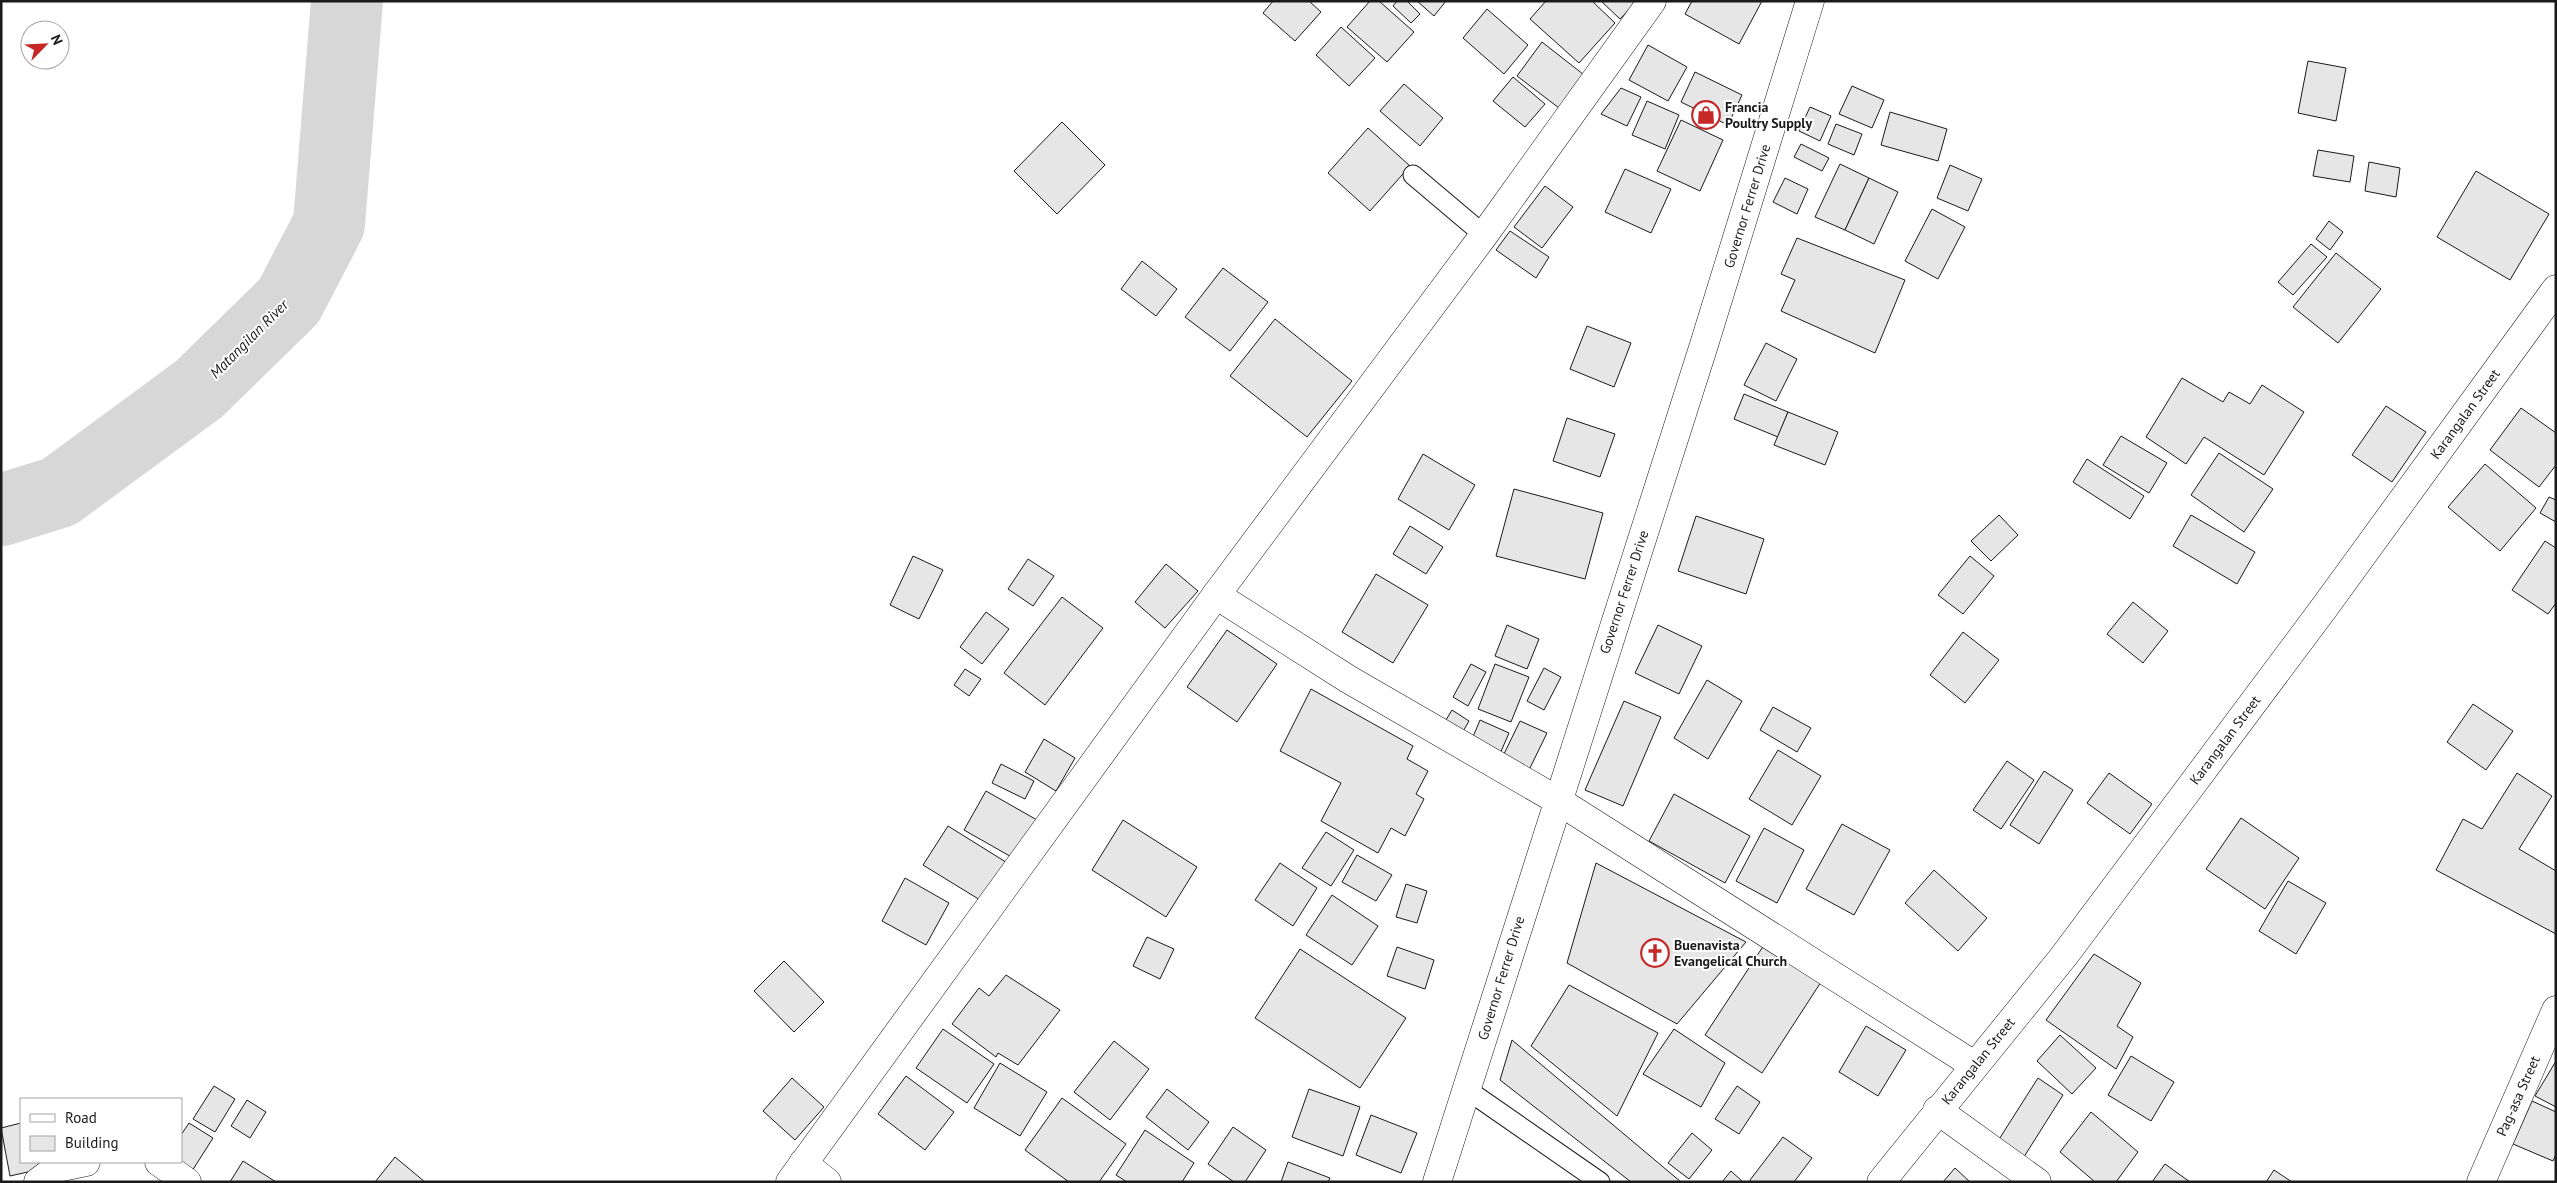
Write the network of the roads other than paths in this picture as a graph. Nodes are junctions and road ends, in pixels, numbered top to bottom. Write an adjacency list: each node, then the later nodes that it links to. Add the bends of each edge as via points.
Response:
1 (1652, 1): 4 (street)
2 (1810, 1): 7 (street, Governor Ferrer Drive, via 1703,348)
3 (1413, 175): 4 (lane)
4 (1484, 235): 6 (street)
5 (2556, 289): 9 (street, Karangalan Street, via 2324,608 2064,956)
6 (1216, 596): 7 (street, via 1348,679); 14 (street)
7 (1557, 800): 9 (street); 10 (street, Governor Ferrer Drive)
8 (2553, 1023): 22 (street, Pag-asa Street)
9 (1974, 1065): 11 (street, Karangalan Street)
10 (1466, 1089): 18 (street, Governor Ferrer Drive); 19 (lane)
11 (1937, 1110): 20 (street, Karangalan Street); 21 (street)
12 (81, 1163): 15 (street, via 57,1168)
13 (160, 1163): 16 (street)
14 (796, 1173): 17 (street)
15 (38, 1182)
16 (188, 1182)
17 (827, 1182)
18 (1437, 1182)
19 (1600, 1182)
20 (1881, 1182)
21 (2037, 1182)
22 (2481, 1182)

